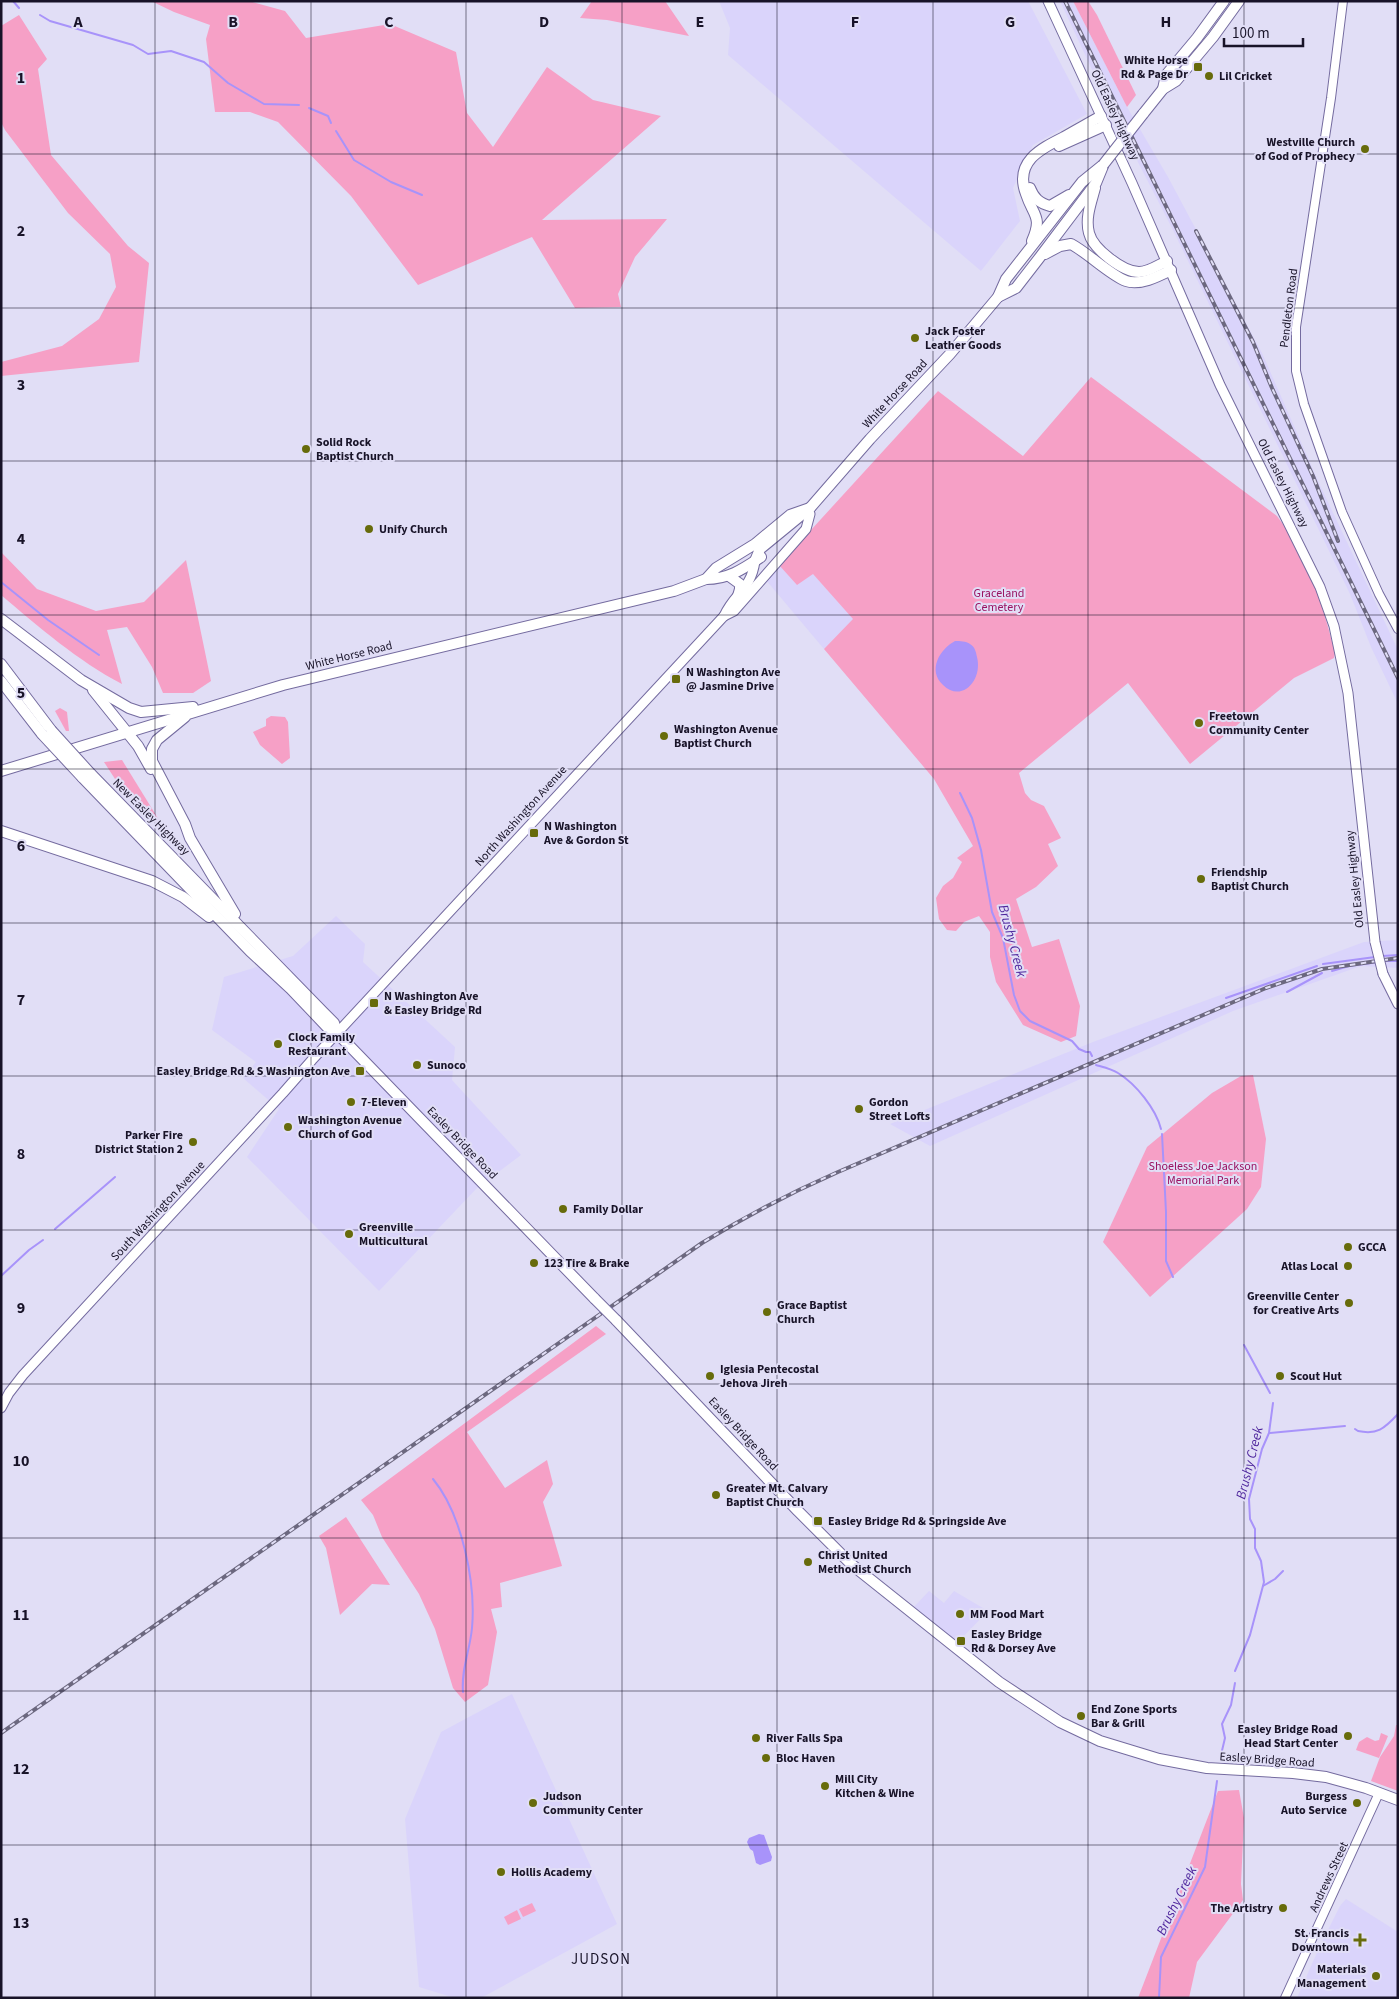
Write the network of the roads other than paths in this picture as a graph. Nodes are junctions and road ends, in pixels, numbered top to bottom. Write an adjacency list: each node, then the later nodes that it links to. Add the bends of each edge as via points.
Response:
1 (1048, 1): 6 (main road, Old Easley Highway)
2 (1224, 1): 5 (highway, White Horse Road, via 1166,75)
3 (1239, 1): 5 (highway, White Horse Road, via 1176,81)
4 (1343, 1): 21 (street, Pendleton Road, via 1296,327 1295,357 1304,404 1339,505)
5 (1163, 89): 7 (highway, White Horse Road, bridge)
6 (1104, 121): 8 (highway, via 1044,153 1032,167 1028,178 1034,198 1050,206); 10 (highway, via 1039,150 1030,158 1023,181 1025,194 1038,220); 12 (main road, Old Easley Highway)
7 (1103, 165): 8 (highway, White Horse Road); 9 (highway, White Horse Road)
8 (1082, 182): 10 (highway, White Horse Road)
9 (1096, 183): 11 (highway, White Horse Road); 12 (highway, via 1087,218 1089,235 1099,249 1130,271)
10 (1027, 252): 13 (highway, White Horse Road, via 1006,279)
11 (1040, 258): 12 (highway, via 1070,244 1127,281 1138,282 1153,278); 13 (highway, White Horse Road, via 1016,288)
12 (1169, 266): 36 (main road, Old Easley Highway, bridge, via 1239,426 1310,563 1334,626 1348,693 1375,942 1382,974)
13 (998, 297): 14 (highway, White Horse Road)
14 (810, 511): 15 (highway, via 760,549); 17 (highway, White Horse Road, via 790,515 755,544 716,568); 19 (main road, North Washington Avenue, via 806,529 734,611)
15 (755, 561): 16 (highway, White Horse Road); 18 (main road, North Washington Avenue, via 750,582)
16 (729, 576): 17 (highway, White Horse Road); 18 (highway, via 740,584)
17 (706, 579): 25 (highway, White Horse Road, via 674,592 316,677)
18 (738, 596): 19 (main road, North Washington Avenue)
19 (724, 616): 37 (main road, North Washington Avenue)
20 (1, 619): 24 (highway)
21 (1398, 629)
22 (1, 664): 27 (highway, New Easley Highway)
23 (1, 681): 27 (highway, New Easley Highway)
24 (87, 683): 25 (highway, via 141,712); 28 (highway)
25 (212, 706): 26 (highway, White Horse Road)
26 (189, 713): 28 (highway, White Horse Road); 32 (highway, via 158,740 151,755 154,768)
27 (46, 732): 30 (highway, New Easley Highway, bridge)
28 (127, 733): 29 (highway, White Horse Road); 32 (highway, via 138,746)
29 (1, 771)
30 (86, 775): 33 (highway, New Easley Highway); 34 (highway, New Easley Highway)
31 (2, 831): 34 (highway, via 162,886 202,910)
32 (188, 832): 33 (highway, via 228,904)
33 (258, 943): 35 (highway, New Easley Highway)
34 (258, 959): 35 (highway, New Easley Highway)
35 (292, 984): 37 (highway, Easley Bridge Road, via 329,1028)
36 (1398, 1004)
37 (337, 1033): 38 (main road, South Washington Avenue, via 23,1375); 39 (highway, Easley Bridge Road, bridge, via 851,1564 1026,1702 1100,1741 1151,1757 1207,1768 1304,1774)
38 (1, 1408)
39 (1380, 1793): 40 (highway, Easley Bridge Road); 41 (street, Andrews Street)
40 (1398, 1800)
41 (1285, 1998)

